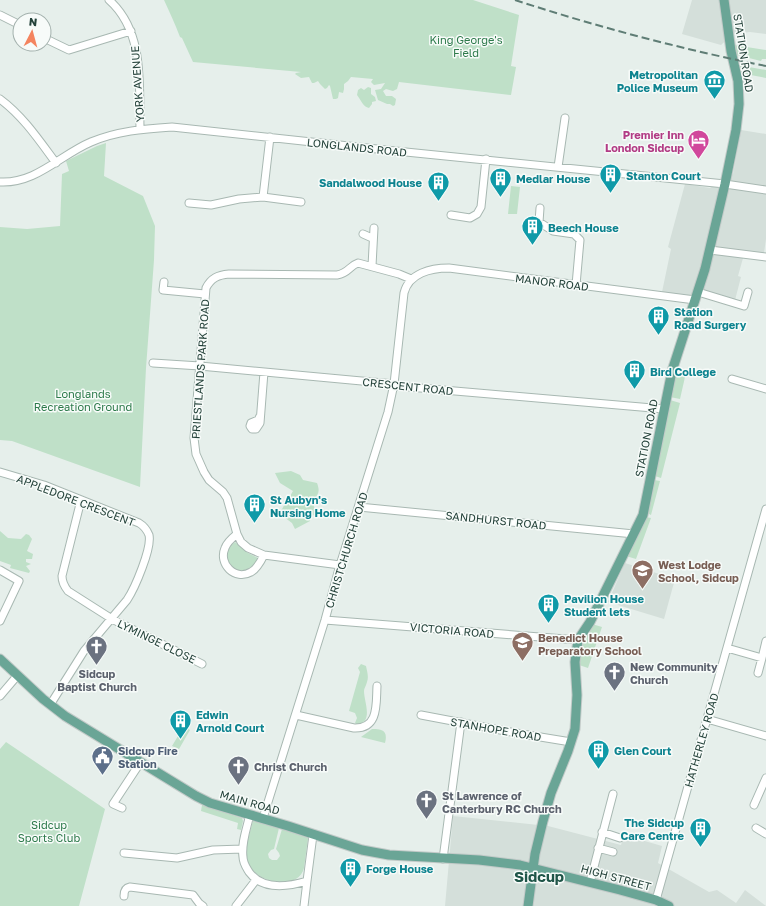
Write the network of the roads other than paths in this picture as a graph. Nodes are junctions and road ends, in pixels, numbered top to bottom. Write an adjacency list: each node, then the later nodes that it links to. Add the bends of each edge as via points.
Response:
1 (109, 0): 5 (street, YORK AVENUE, via 126,19)
2 (724, 0): 15 (main road, STATION ROAD, via 738,81 739,104)
3 (0, 15): 4 (street)
4 (12, 21)
5 (132, 31): 6 (street, via 71,50); 9 (street, YORK AVENUE, via 137,54)
6 (52, 42)
7 (0, 99): 12 (street, via 25,122)
8 (565, 118): 13 (street)
9 (140, 129): 10 (street, LONGLANDS ROAD, via 172,127); 12 (street, LONGLANDS ROAD, via 115,133 90,142)
10 (270, 138): 11 (street, LONGLANDS ROAD); 17 (street)
11 (486, 159): 13 (street, LONGLANDS ROAD); 21 (street, via 481,207 477,214 470,218)
12 (56, 163): 14 (street, LONGLANDS ROAD, via 23,180)
13 (558, 167): 15 (street, LONGLANDS ROAD)
14 (0, 182)
15 (725, 184): 16 (street, LONGLANDS ROAD); 25 (main road, STATION ROAD)
16 (766, 190)
17 (263, 197): 18 (street); 19 (street, via 211,205)
18 (301, 202)
19 (189, 203)
20 (540, 208): 30 (street, via 539,222 554,231 574,234 580,240)
21 (451, 215)
22 (374, 228): 24 (street)
23 (363, 234): 24 (street)
24 (372, 238): 27 (street)
25 (710, 250): 26 (street); 33 (main road, STATION ROAD)
26 (766, 257)
27 (372, 266): 28 (street, PRIESTLANDS PARK ROAD); 32 (street, PRIESTLANDS PARK ROAD, via 358,263 347,272 337,275 222,275 211,280)
28 (411, 279): 30 (street, MANOR ROAD, via 438,268); 38 (street, CHRISTCHURCH ROAD, via 404,294)
29 (164, 282): 32 (street, via 164,290)
30 (576, 285): 33 (street, MANOR ROAD)
31 (748, 292): 33 (street, MANOR ROAD, via 744,306)
32 (205, 294): 35 (street, PRIESTLANDS PARK ROAD)
33 (696, 296): 40 (main road, STATION ROAD, via 673,367)
34 (153, 363): 35 (street, CRESCENT ROAD)
35 (200, 366): 36 (street, CRESCENT ROAD); 46 (street, PRIESTLANDS PARK ROAD, via 194,429 196,454 209,480 227,498)
36 (264, 372): 38 (street, CRESCENT ROAD); 41 (street)
37 (732, 379): 39 (street)
38 (394, 384): 40 (street, CRESCENT ROAD); 44 (street, CHRISTCHURCH ROAD, via 387,418)
39 (766, 389)
40 (664, 409): 47 (main road, STATION ROAD, via 643,515)
41 (260, 416)
42 (0, 472): 43 (street, APPLEDORE CRESCENT, via 44,485)
43 (81, 500): 51 (street, LYMINGE CLOSE, via 62,580 68,591); 51 (street, APPLEDORE CRESCENT, via 139,523 149,534 149,546 136,586)
44 (359, 507): 47 (street, SANDHURST ROAD); 49 (street, CHRISTCHURCH ROAD)
45 (766, 510): 56 (street, HATHERLEY ROAD)
46 (237, 534): 48 (street, PRIESTLANDS PARK ROAD, via 248,548); 48 (street, via 225,547 223,554 227,568 233,572 252,572)
47 (634, 534): 54 (main road, STATION ROAD, via 590,622)
48 (264, 555): 49 (street, PRIESTLANDS PARK ROAD)
49 (340, 565): 52 (street, CHRISTCHURCH ROAD)
50 (0, 570): 53 (street, via 19,581)
51 (112, 619): 59 (street, LYMINGE CLOSE); 64 (street, via 84,651)
52 (325, 620): 54 (street, VICTORIA ROAD); 65 (street, CHRISTCHURCH ROAD)
53 (0, 621)
54 (578, 640): 70 (main road, STATION ROAD, via 575,662 576,715)
55 (766, 642): 57 (street)
56 (727, 648): 57 (street); 67 (street, HATHERLEY ROAD)
57 (762, 658): 60 (street)
58 (0, 660): 61 (main road, MAIN ROAD)
59 (202, 664)
60 (758, 673)
61 (17, 676): 63 (street); 64 (main road, MAIN ROAD)
62 (377, 686): 65 (street, via 375,714 367,726 354,728)
63 (0, 696)
64 (50, 705): 71 (main road, MAIN ROAD)
65 (296, 715): 77 (street, CHRISTCHURCH ROAD)
66 (421, 715): 68 (street, STANHOPE ROAD)
67 (707, 719): 69 (street); 93 (street, HATHERLEY ROAD)
68 (461, 722): 70 (street, STANHOPE ROAD); 87 (street)
69 (766, 736)
70 (571, 742): 88 (main road, STATION ROAD, via 550,793)
71 (140, 763): 75 (street, via 113,804); 76 (main road, MAIN ROAD, via 210,803)
72 (766, 778): 74 (street)
73 (613, 794): 79 (street)
74 (754, 805)
75 (122, 808)
76 (250, 814): 77 (main road, MAIN ROAD); 84 (street)
77 (263, 818): 81 (main road, MAIN ROAD)
78 (756, 828): 80 (street)
79 (602, 832): 82 (street); 83 (street)
80 (766, 834)
81 (314, 835): 87 (main road, MAIN ROAD, via 381,854); 90 (street)
82 (620, 838)
83 (598, 848): 85 (street); 91 (street)
84 (242, 849): 86 (street, via 213,850 177,858); 89 (street, via 246,867)
85 (613, 852)
86 (124, 853)
87 (443, 859): 88 (main road, MAIN ROAD, via 479,860)
88 (532, 868): 91 (main road, HIGH STREET); 97 (main road, STATION ROAD)
89 (256, 880): 90 (street, via 279,885); 95 (street)
90 (306, 881): 96 (street)
91 (590, 882): 93 (main road, HIGH STREET)
92 (124, 896): 94 (street, via 124,891 130,887 194,895)
93 (656, 900): 98 (main road, HIGH STREET)
94 (203, 906)
95 (236, 906)
96 (304, 906)
97 (528, 906)
98 (669, 906)

